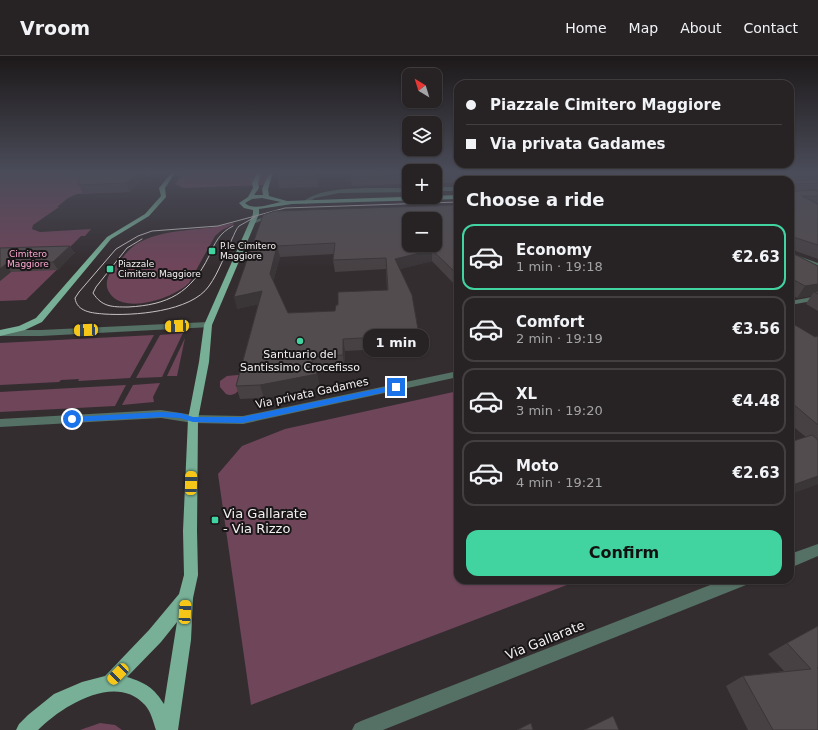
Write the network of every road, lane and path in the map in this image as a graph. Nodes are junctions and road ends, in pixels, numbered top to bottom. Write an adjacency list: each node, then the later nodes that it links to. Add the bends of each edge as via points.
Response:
1 (158, 204): 14 (main road, via 147,215 109,238 39,320 22,328)
2 (242, 204): 6 (main road)
3 (269, 204): 5 (main road)
4 (276, 204): 5 (main road)
5 (266, 206): 6 (main road)
6 (256, 208): 8 (main road)
7 (282, 214): 8 (street, via 267,216)
8 (251, 223): 13 (main road)
9 (794, 256): 10 (street)
10 (818, 265)
11 (818, 298): 12 (street)
12 (794, 302)
13 (208, 324): 14 (street); 16 (main road)
14 (0, 333)
15 (454, 375): 16 (street, Via privata Gadames, via 242,420)
16 (193, 419): 17 (street, via 161,414); 21 (main road, via 190,575)
17 (0, 423)
18 (818, 550): 19 (street)
19 (794, 559)
20 (731, 584): 26 (street, Via Gallarate)
21 (186, 598): 22 (main road, via 155,636); 25 (main road, via 184,640)
22 (109, 684): 23 (main road, via 87,688 65,698 41,714); 24 (main road, via 132,686 150,696 162,715)
23 (25, 730)
24 (165, 730)
25 (169, 730)
26 (361, 730)

